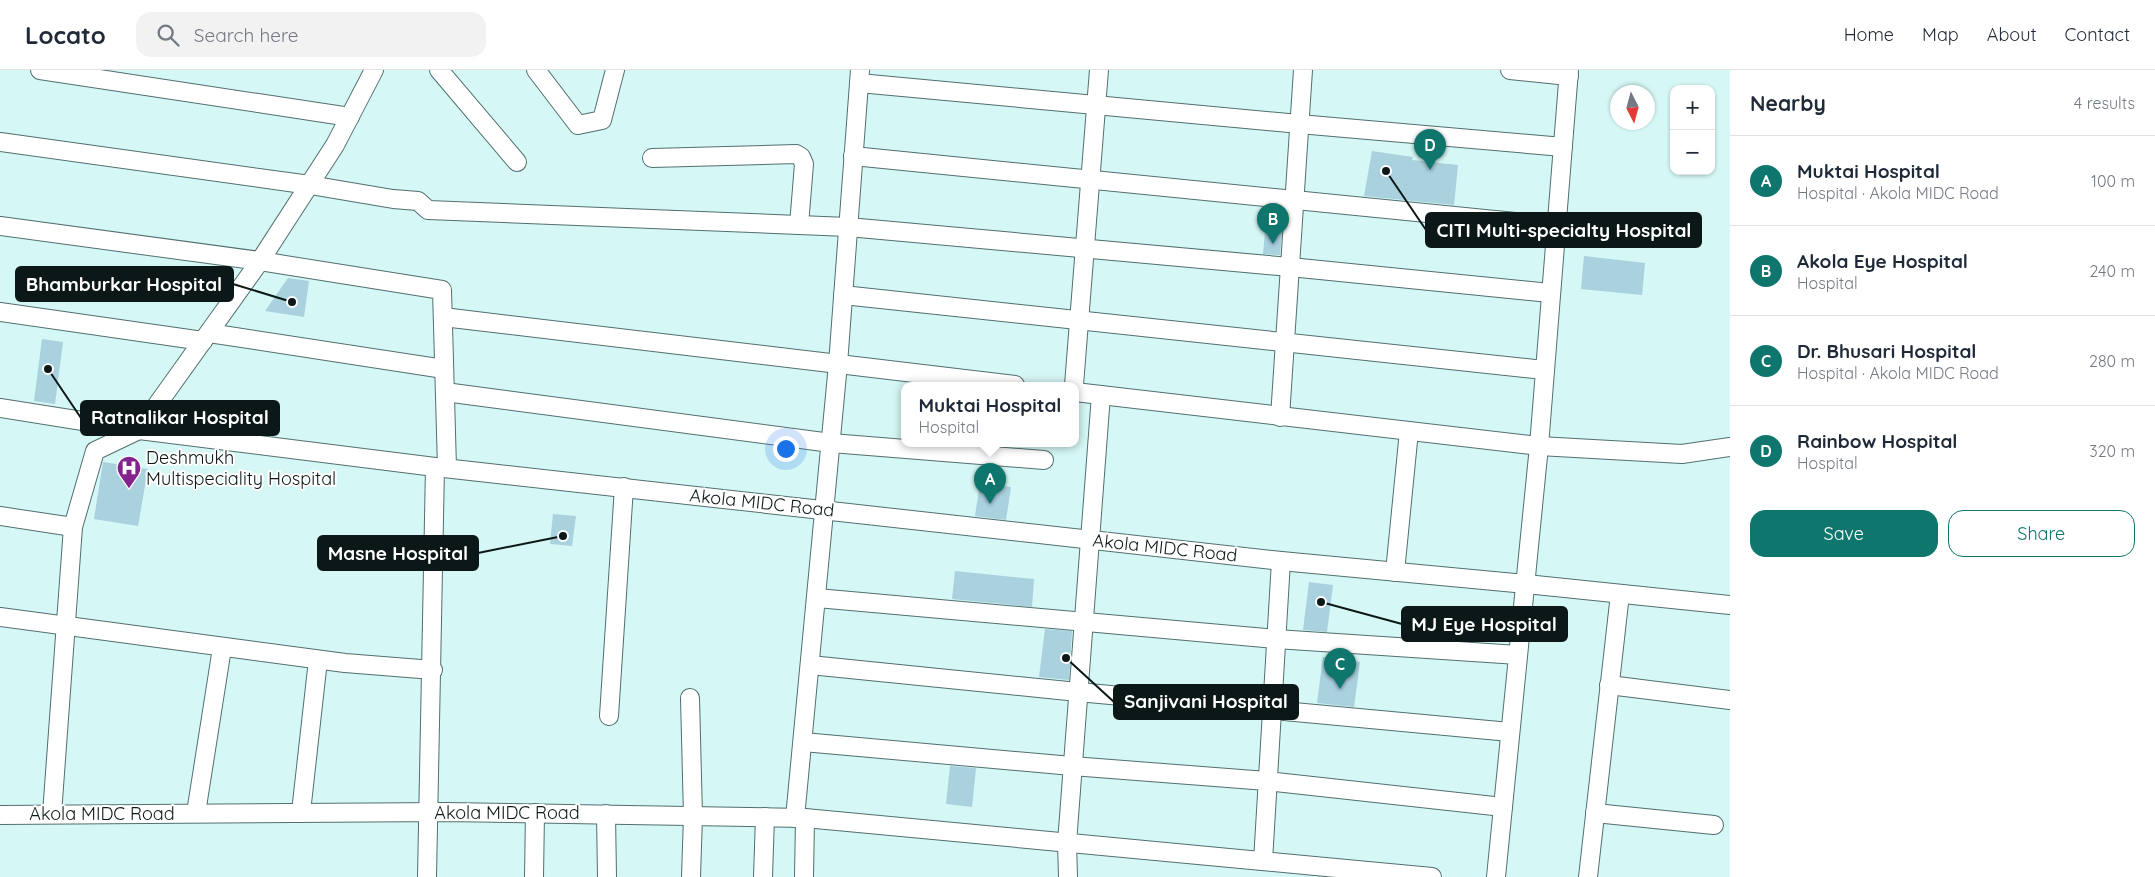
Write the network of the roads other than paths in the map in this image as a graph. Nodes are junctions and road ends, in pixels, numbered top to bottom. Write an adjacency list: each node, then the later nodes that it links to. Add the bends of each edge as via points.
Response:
1 (40, 70): 12 (street)
2 (374, 70): 12 (street)
3 (439, 70): 18 (street)
4 (536, 70): 5 (street, via 578,125 602,120)
5 (615, 70)
6 (1098, 70): 11 (street)
7 (1303, 70): 13 (street)
8 (1510, 70): 9 (street)
9 (1569, 73): 15 (street)
10 (859, 76): 11 (street); 16 (street)
11 (1095, 105): 13 (street); 19 (street)
12 (350, 117): 20 (street)
13 (1299, 124): 15 (street); 21 (street)
14 (0, 142): 20 (street)
15 (1563, 147): 24 (street)
16 (853, 156): 19 (street); 25 (street)
17 (652, 158): 22 (street, via 796,154 802,157 804,164)
18 (517, 162)
19 (1089, 178): 21 (street); 26 (street)
20 (310, 185): 22 (street, via 418,201 428,210); 27 (street)
21 (1294, 199): 24 (street); 28 (street)
22 (799, 225): 25 (street)
23 (0, 226): 27 (street)
24 (1556, 226): 29 (street)
25 (848, 227): 26 (street); 30 (street)
26 (1084, 248): 28 (street); 33 (street)
27 (260, 261): 32 (street, via 442,290); 34 (street)
28 (1290, 267): 29 (street); 35 (street)
29 (1550, 293): 38 (street)
30 (843, 295): 33 (street); 36 (street)
31 (0, 312): 34 (street)
32 (443, 317): 36 (street); 37 (street)
33 (1079, 321): 35 (street); 40 (street)
34 (206, 337): 37 (street); 46 (street)
35 (1285, 343): 38 (street); 45 (street)
36 (838, 364): 39 (street); 48 (street)
37 (444, 368): 41 (street)
38 (1544, 370): 49 (street)
39 (990, 382)
40 (1074, 382)
41 (445, 392): 48 (street); 52 (street)
42 (1079, 392): 43 (street)
43 (1101, 395): 45 (street); 57 (street)
44 (0, 408): 46 (street, Akola MIDC Road)
45 (1280, 417): 47 (street)
46 (140, 430): 52 (street, Akola MIDC Road); 56 (street, via 95,451)
47 (1409, 431): 49 (street); 59 (street)
48 (831, 443): 51 (street); 54 (street)
49 (1539, 446): 50 (street, via 1682,454); 60 (street)
50 (1730, 447)
51 (1044, 460)
52 (441, 467): 53 (street, Akola MIDC Road); 72 (street)
53 (624, 488): 54 (street, Akola MIDC Road); 78 (street)
54 (825, 510): 57 (street, Akola MIDC Road); 62 (street)
55 (0, 516): 56 (street)
56 (73, 526): 66 (street)
57 (1089, 540): 58 (street, Akola MIDC Road); 65 (street)
58 (1281, 561): 59 (street, Akola MIDC Road); 67 (street)
59 (1395, 572): 60 (street, Akola MIDC Road)
60 (1526, 584): 61 (street, Akola MIDC Road); 69 (street)
61 (1620, 594): 63 (street, Akola MIDC Road); 73 (street)
62 (816, 598): 65 (street); 71 (street)
63 (1730, 605)
64 (0, 617): 66 (street)
65 (1083, 623): 67 (street); 74 (street)
66 (66, 626): 68 (street); 89 (street)
67 (1276, 639): 69 (street); 77 (street)
68 (222, 648): 70 (street); 85 (street)
69 (1518, 655): 79 (street)
70 (318, 660): 72 (street); 84 (street)
71 (810, 665): 74 (street); 80 (street)
72 (432, 670): 86 (street)
73 (1609, 686): 76 (street); 88 (street)
74 (1078, 692): 77 (street); 81 (street)
75 (690, 698): 92 (street)
76 (1730, 700)
77 (1271, 710): 79 (street); 82 (street)
78 (609, 716)
79 (1510, 732): 83 (street)
80 (803, 742): 81 (street); 94 (street)
81 (1072, 766): 82 (street); 96 (street)
82 (1267, 781): 83 (street); 97 (street)
83 (1503, 806): 106 (street)
84 (301, 812): 85 (street, Akola MIDC Road); 86 (street, Akola MIDC Road)
85 (196, 813): 89 (street, Akola MIDC Road)
86 (428, 813): 87 (street, Akola MIDC Road); 98 (street)
87 (535, 813): 90 (street, Akola MIDC Road); 99 (street)
88 (1595, 813): 95 (street); 107 (street)
89 (52, 814): 91 (street, Akola MIDC Road)
90 (606, 814): 92 (street, Akola MIDC Road); 100 (street)
91 (0, 815)
92 (693, 816): 93 (street, Akola MIDC Road); 101 (street)
93 (765, 817): 94 (street, Akola MIDC Road); 102 (street)
94 (800, 818): 96 (street, Akola MIDC Road); 103 (street)
95 (1714, 825)
96 (1066, 843): 97 (street, Akola MIDC Road); 104 (street)
97 (1263, 861): 105 (street, Akola MIDC Road)
98 (427, 877)
99 (534, 877)
100 (607, 877)
101 (692, 877)
102 (763, 877)
103 (804, 877)
104 (1068, 877)
105 (1432, 877)
106 (1496, 877)
107 (1588, 877)

